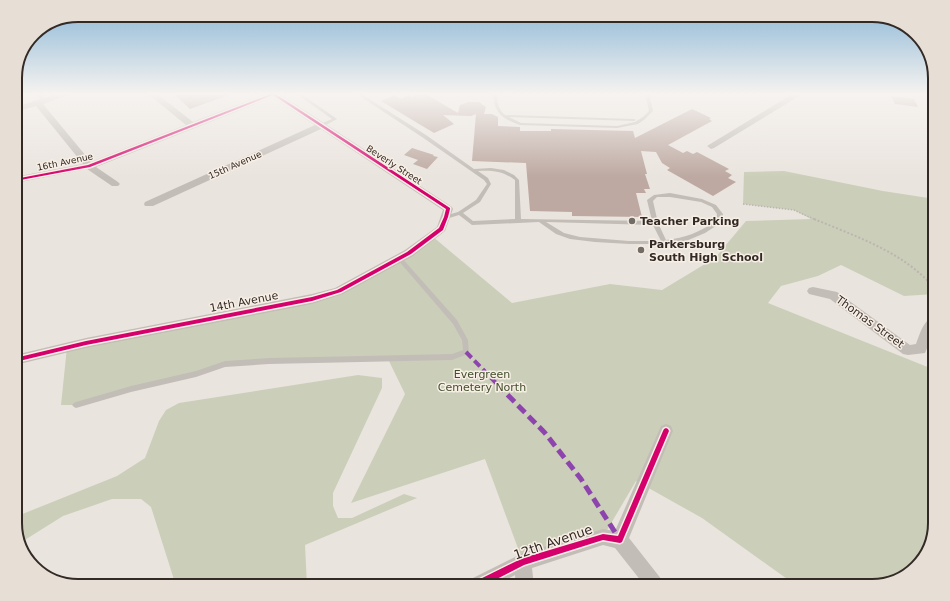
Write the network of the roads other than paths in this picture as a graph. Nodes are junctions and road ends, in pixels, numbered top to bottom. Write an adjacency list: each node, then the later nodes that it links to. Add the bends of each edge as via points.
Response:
1 (55, 121): 13 (street)
2 (186, 121): 10 (street)
3 (205, 121): 10 (street, 16th Avenue)
4 (313, 121): 11 (street, Beverly Street)
5 (332, 121): 11 (lane)
6 (401, 121): 14 (lane)
7 (514, 121): 8 (lane, via 520,124 617,127)
8 (637, 121)
9 (753, 121): 12 (street)
10 (192, 126): 13 (street, 16th Avenue)
11 (320, 126): 17 (street, 15th Avenue); 18 (street, Beverly Street)
12 (711, 146)
13 (89, 166): 15 (street, 16th Avenue); 16 (street)
14 (473, 170): 19 (lane, via 489,184 478,201); 20 (lane, via 505,171 517,180)
15 (22, 179)
16 (114, 184)
17 (149, 204)
18 (447, 213): 19 (lane); 24 (street, 14th Avenue, via 441,229)
19 (460, 213): 20 (lane, via 472,223)
20 (518, 221): 21 (lane)
21 (541, 221): 22 (lane); 23 (lane, via 554,231 570,237)
22 (656, 223): 23 (lane); 23 (lane, via 650,200 656,196 670,195 702,201 714,206 720,214 719,222 713,226 686,239)
23 (664, 242)
24 (399, 258): 27 (street, 14th Avenue, via 339,290 312,300 86,343); 28 (lane, via 455,322 465,340 466,352 452,357 225,364)
25 (812, 291): 26 (street, Thomas Street, via 833,295 908,350 920,349)
26 (928, 326)
27 (22, 358)
28 (76, 405)
29 (666, 431): 30 (street)
30 (620, 540): 31 (street, 12th Avenue, via 603,537); 34 (street)
31 (523, 562): 32 (street, 12th Avenue); 33 (street)
32 (489, 579)
33 (524, 579)
34 (651, 579)

